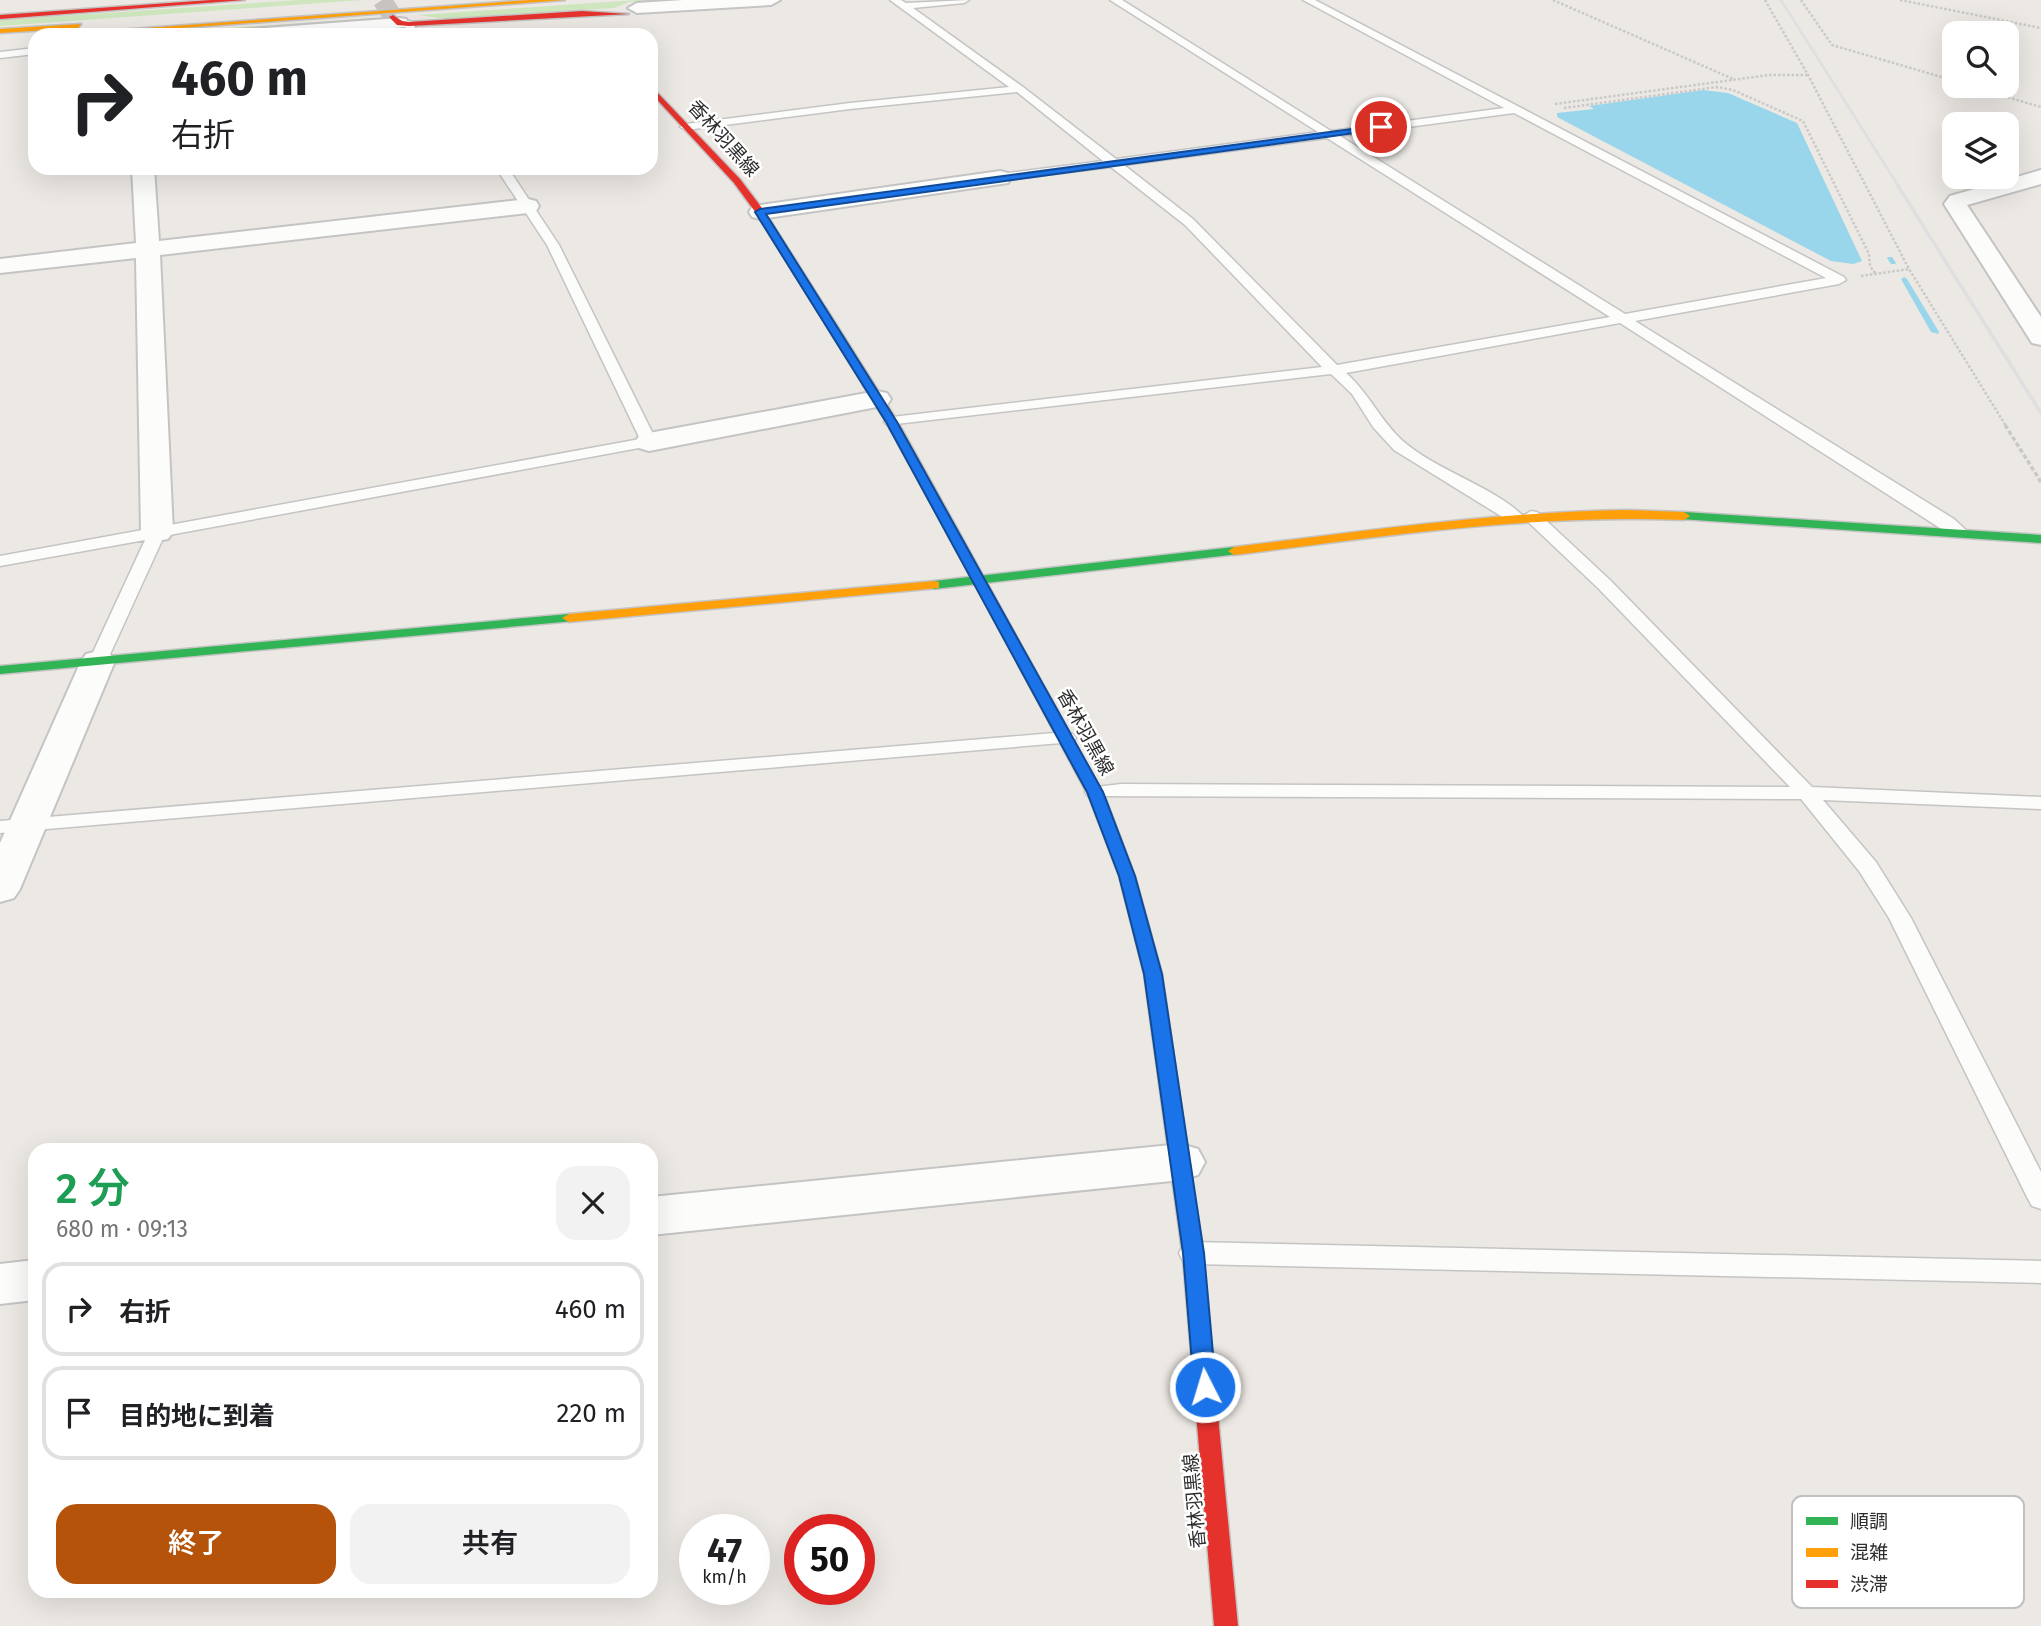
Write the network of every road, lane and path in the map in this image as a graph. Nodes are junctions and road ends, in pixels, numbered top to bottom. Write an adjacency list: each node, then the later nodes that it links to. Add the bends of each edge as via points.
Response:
1 (241, 0): 13 (main road)
2 (451, 0): 17 (main road)
3 (561, 0): 18 (main road)
4 (771, 0): 14 (street)
5 (964, 0): 12 (lane)
6 (1115, 0): 38 (lane)
7 (1308, 0): 36 (lane)
8 (1553, 0): 30 (path)
9 (1765, 0): 28 (path)
10 (1801, 0): 29 (path, via 1832,45)
11 (1900, 0): 21 (path)
12 (901, 3): 31 (lane)
13 (131, 4): 15 (main road)
14 (636, 8): 16 (main road); 20 (main road)
15 (0, 17)
16 (404, 24): 19 (street)
17 (44, 28)
18 (155, 28)
19 (344, 28)
20 (606, 28)
21 (2041, 28)
22 (28, 29): 23 (main road)
23 (0, 31)
24 (28, 37): 25 (main road)
25 (0, 39)
26 (28, 52): 27 (lane)
27 (0, 55)
28 (1808, 75): 30 (path); 48 (path)
29 (1942, 77)
30 (1734, 79): 36 (path)
31 (1019, 89): 37 (lane); 39 (lane)
32 (658, 96): 37 (main road, 香林羽黒線)
33 (2010, 98): 34 (path)
34 (2041, 107)
35 (1568, 108): 49 (path, via 1717,87 1803,121)
36 (1514, 110): 38 (lane); 50 (lane)
37 (686, 127): 45 (main road, 香林羽黒線)
38 (1328, 135): 39 (lane); 51 (lane)
39 (1116, 163): 43 (lane); 53 (lane, via 1189,222)
40 (143, 175): 46 (street)
41 (507, 175): 44 (lane)
42 (2041, 177): 52 (street, via 1955,204)
43 (1000, 178): 45 (street)
44 (527, 206): 46 (street); 55 (lane, via 553,245)
45 (760, 212): 54 (main road, 香林羽黒線)
46 (148, 248): 47 (street); 58 (street)
47 (0, 266)
48 (1909, 269): 49 (path); 56 (path)
49 (1875, 273): 50 (path)
50 (1839, 280): 51 (lane)
51 (1625, 320): 53 (lane); 59 (lane)
52 (2041, 337)
53 (1335, 370): 54 (lane); 57 (lane, via 1358,391 1378,424 1400,447)
54 (884, 411): 55 (street); 62 (main road, 香林羽黒線)
55 (649, 442): 58 (lane)
56 (2041, 482)
57 (1523, 516): 59 (main road, via 1644,513); 62 (main road); 67 (lane, via 1604,584)
58 (158, 532): 61 (lane); 63 (lane)
59 (1960, 533): 60 (main road)
60 (2041, 539)
61 (0, 561)
62 (980, 581): 63 (main road); 65 (main road, 香林羽黒線)
63 (98, 661): 64 (main road); 69 (street)
64 (0, 670)
65 (1066, 738): 66 (main road, 香林羽黒線); 69 (lane)
66 (1095, 792): 67 (lane); 71 (main road, 香林羽黒線, via 1127,876 1153,974)
67 (1807, 793): 68 (lane); 72 (lane, via 1868,867 1900,918)
68 (2041, 803)
69 (14, 826): 70 (street)
70 (0, 889)
71 (1181, 1162): 73 (street); 74 (main road, 香林羽黒線)
72 (2041, 1199)
73 (658, 1215)
74 (1194, 1253): 75 (lane); 78 (main road, 香林羽黒線)
75 (2041, 1272)
76 (28, 1281): 77 (street)
77 (0, 1284)
78 (1226, 1626)

